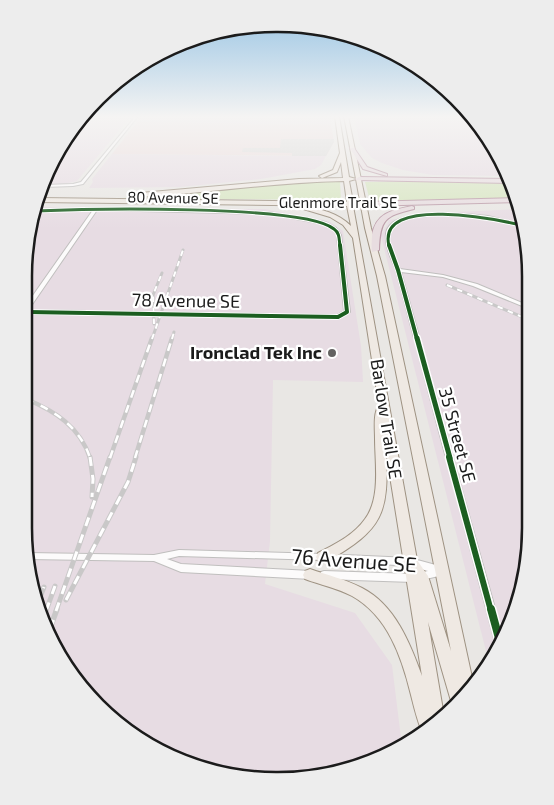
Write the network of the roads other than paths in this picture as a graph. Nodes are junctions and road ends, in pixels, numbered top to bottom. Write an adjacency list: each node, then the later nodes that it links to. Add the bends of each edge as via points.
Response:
1 (106, 154): 11 (street, via 82,183)
2 (342, 154): 10 (main road, via 332,174)
3 (343, 154): 6 (main road, Barlow Trail SE)
4 (353, 154): 7 (main road, Barlow Trail SE)
5 (355, 154): 8 (highway, via 365,168 374,172)
6 (347, 179): 7 (main road, Glenmore Trail SE); 10 (main road, Glenmore Trail SE); 17 (main road, Barlow Trail SE)
7 (358, 179): 8 (highway, Glenmore Trail SE); 14 (main road, Barlow Trail SE)
8 (436, 179): 9 (highway, Glenmore Trail SE)
9 (502, 181)
10 (281, 182): 12 (main road, Glenmore Trail SE, via 158,194)
11 (50, 186)
12 (46, 195)
13 (44, 200): 16 (main road, Glenmore Trail SE)
14 (362, 200): 17 (main road, Glenmore Trail SE); 18 (highway, Glenmore Trail SE); 23 (main road, Barlow Trail SE)
15 (510, 200): 18 (highway, Glenmore Trail SE)
16 (182, 201): 17 (main road, Glenmore Trail SE); 22 (main road, via 309,208 338,218 347,225)
17 (350, 202): 22 (main road, Barlow Trail SE)
18 (450, 202): 23 (highway, via 409,209 383,218 376,229)
19 (96, 210): 20 (street, 80 Avenue SE); 25 (street); 28 (street, 80 Avenue SE, via 269,213 324,223 339,235 347,312)
20 (42, 211)
21 (516, 224): 24 (street, 35 Street SE, via 477,216 426,216 395,222 386,236)
22 (356, 242): 29 (main road, Barlow Trail SE)
23 (375, 250): 34 (main road, Barlow Trail SE)
24 (398, 270): 26 (street, via 443,276 475,285); 37 (street, 35 Street SE)
25 (32, 301)
26 (522, 305)
27 (32, 312): 28 (street, 78 Avenue SE)
28 (343, 316)
29 (383, 399): 31 (main road, via 379,425 379,497 374,516 345,544); 33 (main road, Barlow Trail SE)
30 (35, 556): 32 (street, 76 Avenue SE)
31 (323, 557): 32 (street, 76 Avenue SE, via 179,553); 33 (street, 76 Avenue SE)
32 (154, 558): 35 (street, 76 Avenue SE, via 181,568)
33 (410, 562): 34 (street, 76 Avenue SE); 36 (main road, Barlow Trail SE)
34 (443, 571): 36 (street, 76 Avenue SE); 38 (main road, Barlow Trail SE)
35 (310, 575): 36 (street, 76 Avenue SE); 41 (main road, via 369,600 390,622 403,644)
36 (417, 577): 39 (main road); 40 (main road, Barlow Trail SE)
37 (498, 633)
38 (466, 683)
39 (456, 694)
40 (436, 714)
41 (426, 722)

